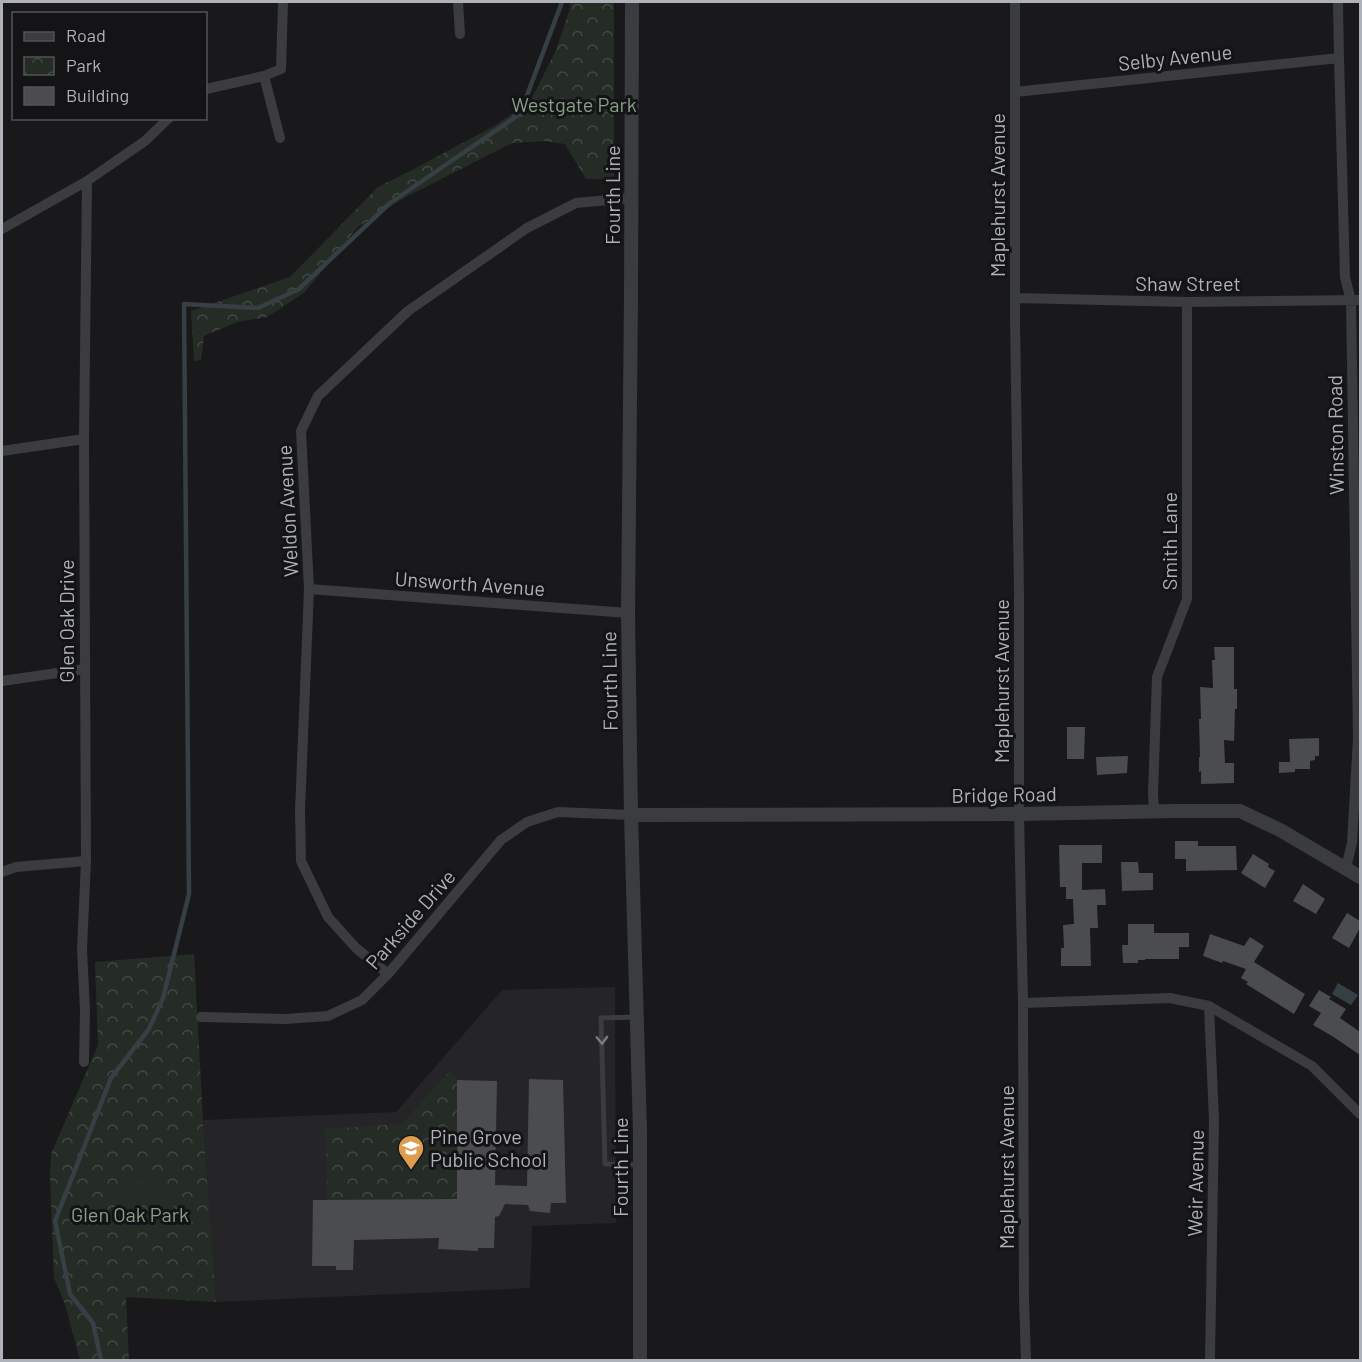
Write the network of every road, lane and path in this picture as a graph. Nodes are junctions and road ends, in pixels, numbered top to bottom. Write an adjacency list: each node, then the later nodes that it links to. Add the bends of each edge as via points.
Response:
1 (283, 2): 8 (street, via 281,69)
2 (458, 2): 6 (street)
3 (632, 2): 14 (street, Fourth Line)
4 (1015, 2): 10 (street, Maplehurst Avenue)
5 (1338, 2): 7 (street, Winston Road)
6 (460, 34)
7 (1339, 58): 10 (street, Selby Avenue); 17 (street, Winston Road, via 1345,277)
8 (264, 76): 9 (street); 12 (street)
9 (207, 89)
10 (1015, 92): 16 (street, Maplehurst Avenue)
11 (167, 120): 13 (street, via 145,141)
12 (280, 138)
13 (87, 181): 15 (street); 19 (street, Glen Oak Drive)
14 (631, 198): 21 (street, Weldon Avenue, via 576,202 527,228 408,311 318,396 301,431); 22 (street, Fourth Line)
15 (2, 229)
16 (1014, 298): 18 (street, Shaw Street); 26 (street, Maplehurst Avenue)
17 (1355, 300): 18 (street, Shaw Street); 29 (street, Winston Road, via 1358,738 1352,843)
18 (1187, 302): 25 (street, Smith Lane, via 1187,599 1157,677)
19 (84, 439): 20 (street); 23 (street, Glen Oak Drive)
20 (2, 451)
21 (309, 589): 22 (street, Unsworth Avenue); 32 (street, Weldon Avenue, via 301,861 328,917 356,948)
22 (628, 613): 27 (street, Fourth Line)
23 (85, 669): 24 (street); 28 (street, Glen Oak Drive)
24 (2, 681)
25 (1154, 811): 26 (street, Bridge Road); 29 (street, Bridge Road, via 1240,811)
26 (1019, 814): 27 (street, Bridge Road); 33 (street, Maplehurst Avenue)
27 (631, 815): 32 (street, Parkside Drive, via 558,812 527,822 501,840); 36 (street, Fourth Line)
28 (86, 861): 30 (street, via 16,867); 37 (street, Glen Oak Drive, via 82,949)
29 (1346, 868): 31 (street, Bridge Road)
30 (2, 872)
31 (1360, 877)
32 (388, 974): 35 (street, Parkside Drive, via 362,1000 328,1016)
33 (1023, 1003): 34 (street, via 1170,998); 41 (street, Maplehurst Avenue)
34 (1209, 1006): 38 (street, via 1312,1066); 42 (street, Weir Avenue, via 1214,1120)
35 (201, 1017)
36 (637, 1017): 39 (street, Fourth Line); 39 (lane, one-way to 39, via 601,1018 606,1164)
37 (84, 1062)
38 (1360, 1114)
39 (640, 1165): 40 (street, Fourth Line)
40 (640, 1360)
41 (1026, 1360)
42 (1210, 1360)

